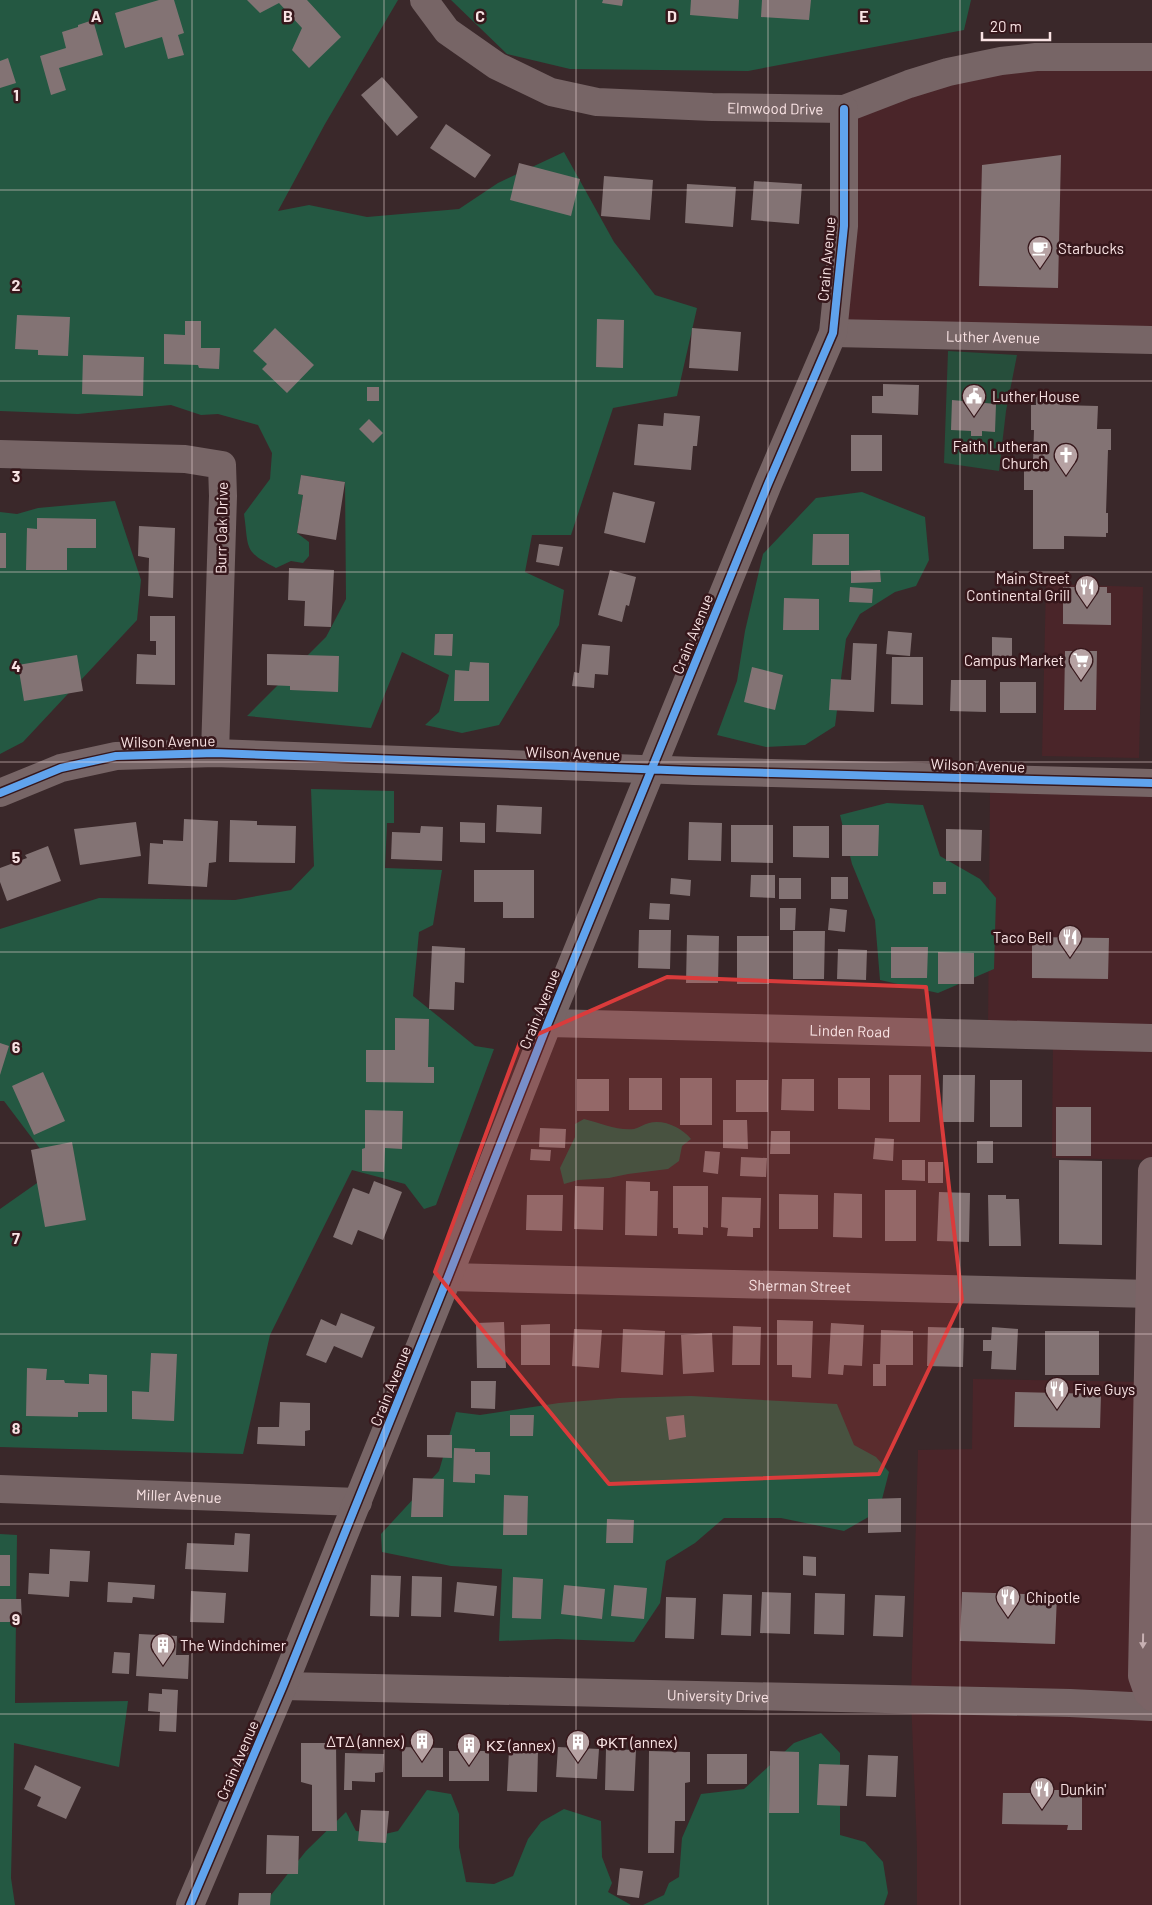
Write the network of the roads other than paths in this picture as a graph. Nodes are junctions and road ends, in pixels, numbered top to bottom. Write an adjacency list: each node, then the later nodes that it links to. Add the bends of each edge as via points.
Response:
1 (424, 0): 3 (street, Elmwood Drive, via 447,31 497,66 551,92 597,102)
2 (1152, 57): 3 (street, Elmwood Drive, via 1036,57 1001,61 948,72 878,94)
3 (844, 109): 4 (street, Crain Avenue, via 844,226)
4 (833, 333): 5 (street, Luther Avenue); 8 (street, Crain Avenue)
5 (1152, 340)
6 (0, 454): 7 (street, Burr Oak Drive, via 185,459 222,465)
7 (215, 753): 8 (street, Wilson Avenue); 10 (street, Wilson Avenue, via 116,756 61,768)
8 (652, 769): 9 (street, Wilson Avenue); 11 (street, Crain Avenue)
9 (1152, 783)
10 (0, 793)
11 (548, 1023): 12 (street, Linden Road); 14 (street, Crain Avenue)
12 (1152, 1038)
13 (1152, 1171): 15 (main road)
14 (448, 1277): 15 (street, Sherman Street); 17 (street, Crain Avenue)
15 (1151, 1294): 19 (main road, one-way to 19, via 1142,1676)
16 (0, 1489): 17 (street, Miller Avenue)
17 (358, 1502): 18 (street, Crain Avenue)
18 (283, 1686): 20 (street, University Drive); 21 (street, Crain Avenue)
19 (1152, 1697)
20 (1152, 1707)
21 (190, 1905)

